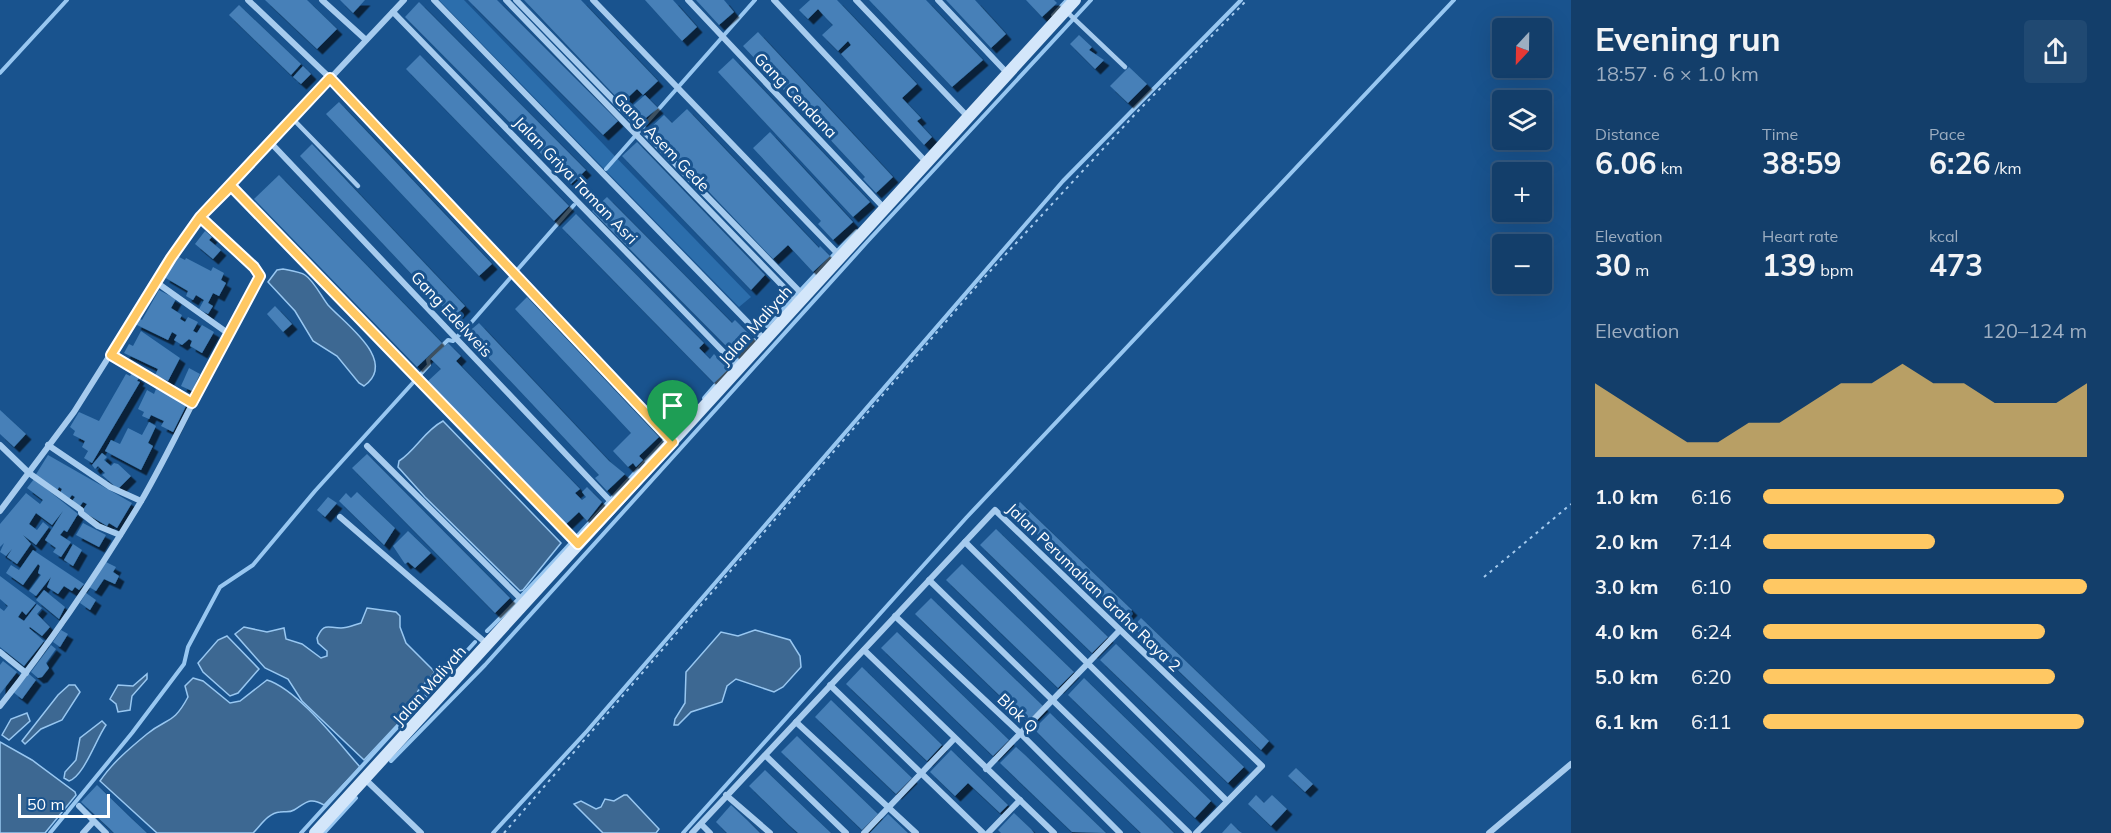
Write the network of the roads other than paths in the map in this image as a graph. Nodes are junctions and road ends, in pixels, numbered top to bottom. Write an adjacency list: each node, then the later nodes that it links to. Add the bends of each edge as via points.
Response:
1 (248, 0): 17 (street)
2 (322, 0): 14 (street)
3 (404, 0): 13 (street)
4 (434, 0): 31 (street)
5 (506, 0): 20 (street, Gang Asem Gede, via 632,130)
6 (516, 0): 20 (street, Gang Asem Gede, via 637,125)
7 (593, 0): 27 (street)
8 (688, 0): 25 (street, Gang Cendana)
9 (774, 0): 22 (street)
10 (856, 0): 18 (street)
11 (938, 0): 16 (street)
12 (1070, 8): 15 (lane); 16 (street, Jalan Maliyah)
13 (393, 12): 14 (street); 33 (street, Jalan Griya Taman Asri)
14 (366, 40): 17 (street)
15 (1125, 67)
16 (1004, 70): 18 (street, Jalan Maliyah)
17 (330, 78): 19 (street); 35 (street)
18 (964, 114): 22 (street, Jalan Maliyah)
19 (292, 118): 21 (street); 24 (lane)
20 (644, 137): 29 (street, Gang Asem Gede)
21 (270, 142): 23 (street); 41 (street, Gang Edelweis)
22 (927, 164): 25 (street, Jalan Maliyah)
23 (231, 186): 26 (street); 46 (street)
24 (358, 186)
25 (882, 206): 27 (street, Jalan Maliyah)
26 (200, 217): 28 (street); 30 (street, via 260,276)
27 (837, 253): 29 (street, Jalan Maliyah)
28 (156, 282): 30 (street); 32 (street)
29 (797, 296): 31 (street, Jalan Maliyah)
30 (229, 334): 34 (street)
31 (761, 336): 33 (street, Jalan Maliyah)
32 (111, 355): 34 (street); 36 (street)
33 (735, 365): 35 (street, Jalan Maliyah)
34 (192, 403): 40 (street)
35 (669, 438): 41 (street, Jalan Maliyah)
36 (48, 445): 39 (street); 40 (street, via 110,487)
37 (0, 446): 39 (street)
38 (367, 446): 48 (street)
39 (29, 473): 42 (street); 44 (street, via 98,526)
40 (141, 501): 44 (street)
41 (610, 502): 46 (street, Jalan Maliyah)
42 (0, 511)
43 (340, 517): 51 (street)
44 (120, 535): 55 (street)
45 (965, 542): 47 (street, Jalan Perumahan Graha Raya 2); 50 (street, Jalan Perumahan Graha Raya 2, via 995,510); 54 (street)
46 (576, 543): 48 (street, Jalan Maliyah)
47 (929, 580): 49 (street, Jalan Perumahan Graha Raya 2); 57 (street)
48 (524, 602): 51 (street, Jalan Maliyah)
49 (895, 616): 52 (street, Jalan Perumahan Graha Raya 2); 60 (street, Blok Q)
50 (1119, 631): 54 (street); 69 (street, Jalan Perumahan Graha Raya 2, via 1262,766)
51 (487, 645): 66 (street, Jalan Maliyah)
52 (864, 650): 56 (street, Jalan Perumahan Graha Raya 2); 61 (street)
53 (0, 652): 55 (street)
54 (1087, 663): 57 (street); 69 (street)
55 (26, 674): 58 (street)
56 (830, 685): 59 (street, Jalan Perumahan Graha Raya 2); 65 (street)
57 (1053, 699): 60 (street); 88 (street)
58 (0, 706)
59 (796, 722): 62 (street, Jalan Perumahan Graha Raya 2); 71 (street)
60 (1021, 734): 64 (street); 87 (street, Blok Q)
61 (954, 739): 64 (street); 65 (street)
62 (766, 756): 67 (street, Jalan Perumahan Graha Raya 2); 81 (street)
63 (1571, 764): 90 (street)
64 (986, 769): 68 (street)
65 (922, 773): 71 (street); 84 (street)
66 (365, 779): 76 (street, Jalan Maliyah); 77 (street)
67 (726, 795): 73 (street, Jalan Perumahan Graha Raya 2); 80 (street)
68 (1020, 800): 85 (street); 86 (street)
69 (1226, 800): 89 (street)
70 (79, 806): 72 (street)
71 (889, 807): 82 (street); 83 (street)
72 (93, 822): 74 (street); 75 (street)
73 (701, 824): 78 (street, Jalan Perumahan Graha Raya 2); 79 (street)
74 (83, 833)
75 (106, 833)
76 (315, 833)
77 (421, 833)
78 (692, 833)
79 (710, 833)
80 (770, 833)
81 (846, 833)
82 (864, 833)
83 (916, 833)
84 (983, 833)
85 (988, 833)
86 (1054, 833)
87 (1120, 833)
88 (1189, 833)
89 (1196, 833)
90 (1489, 833)

